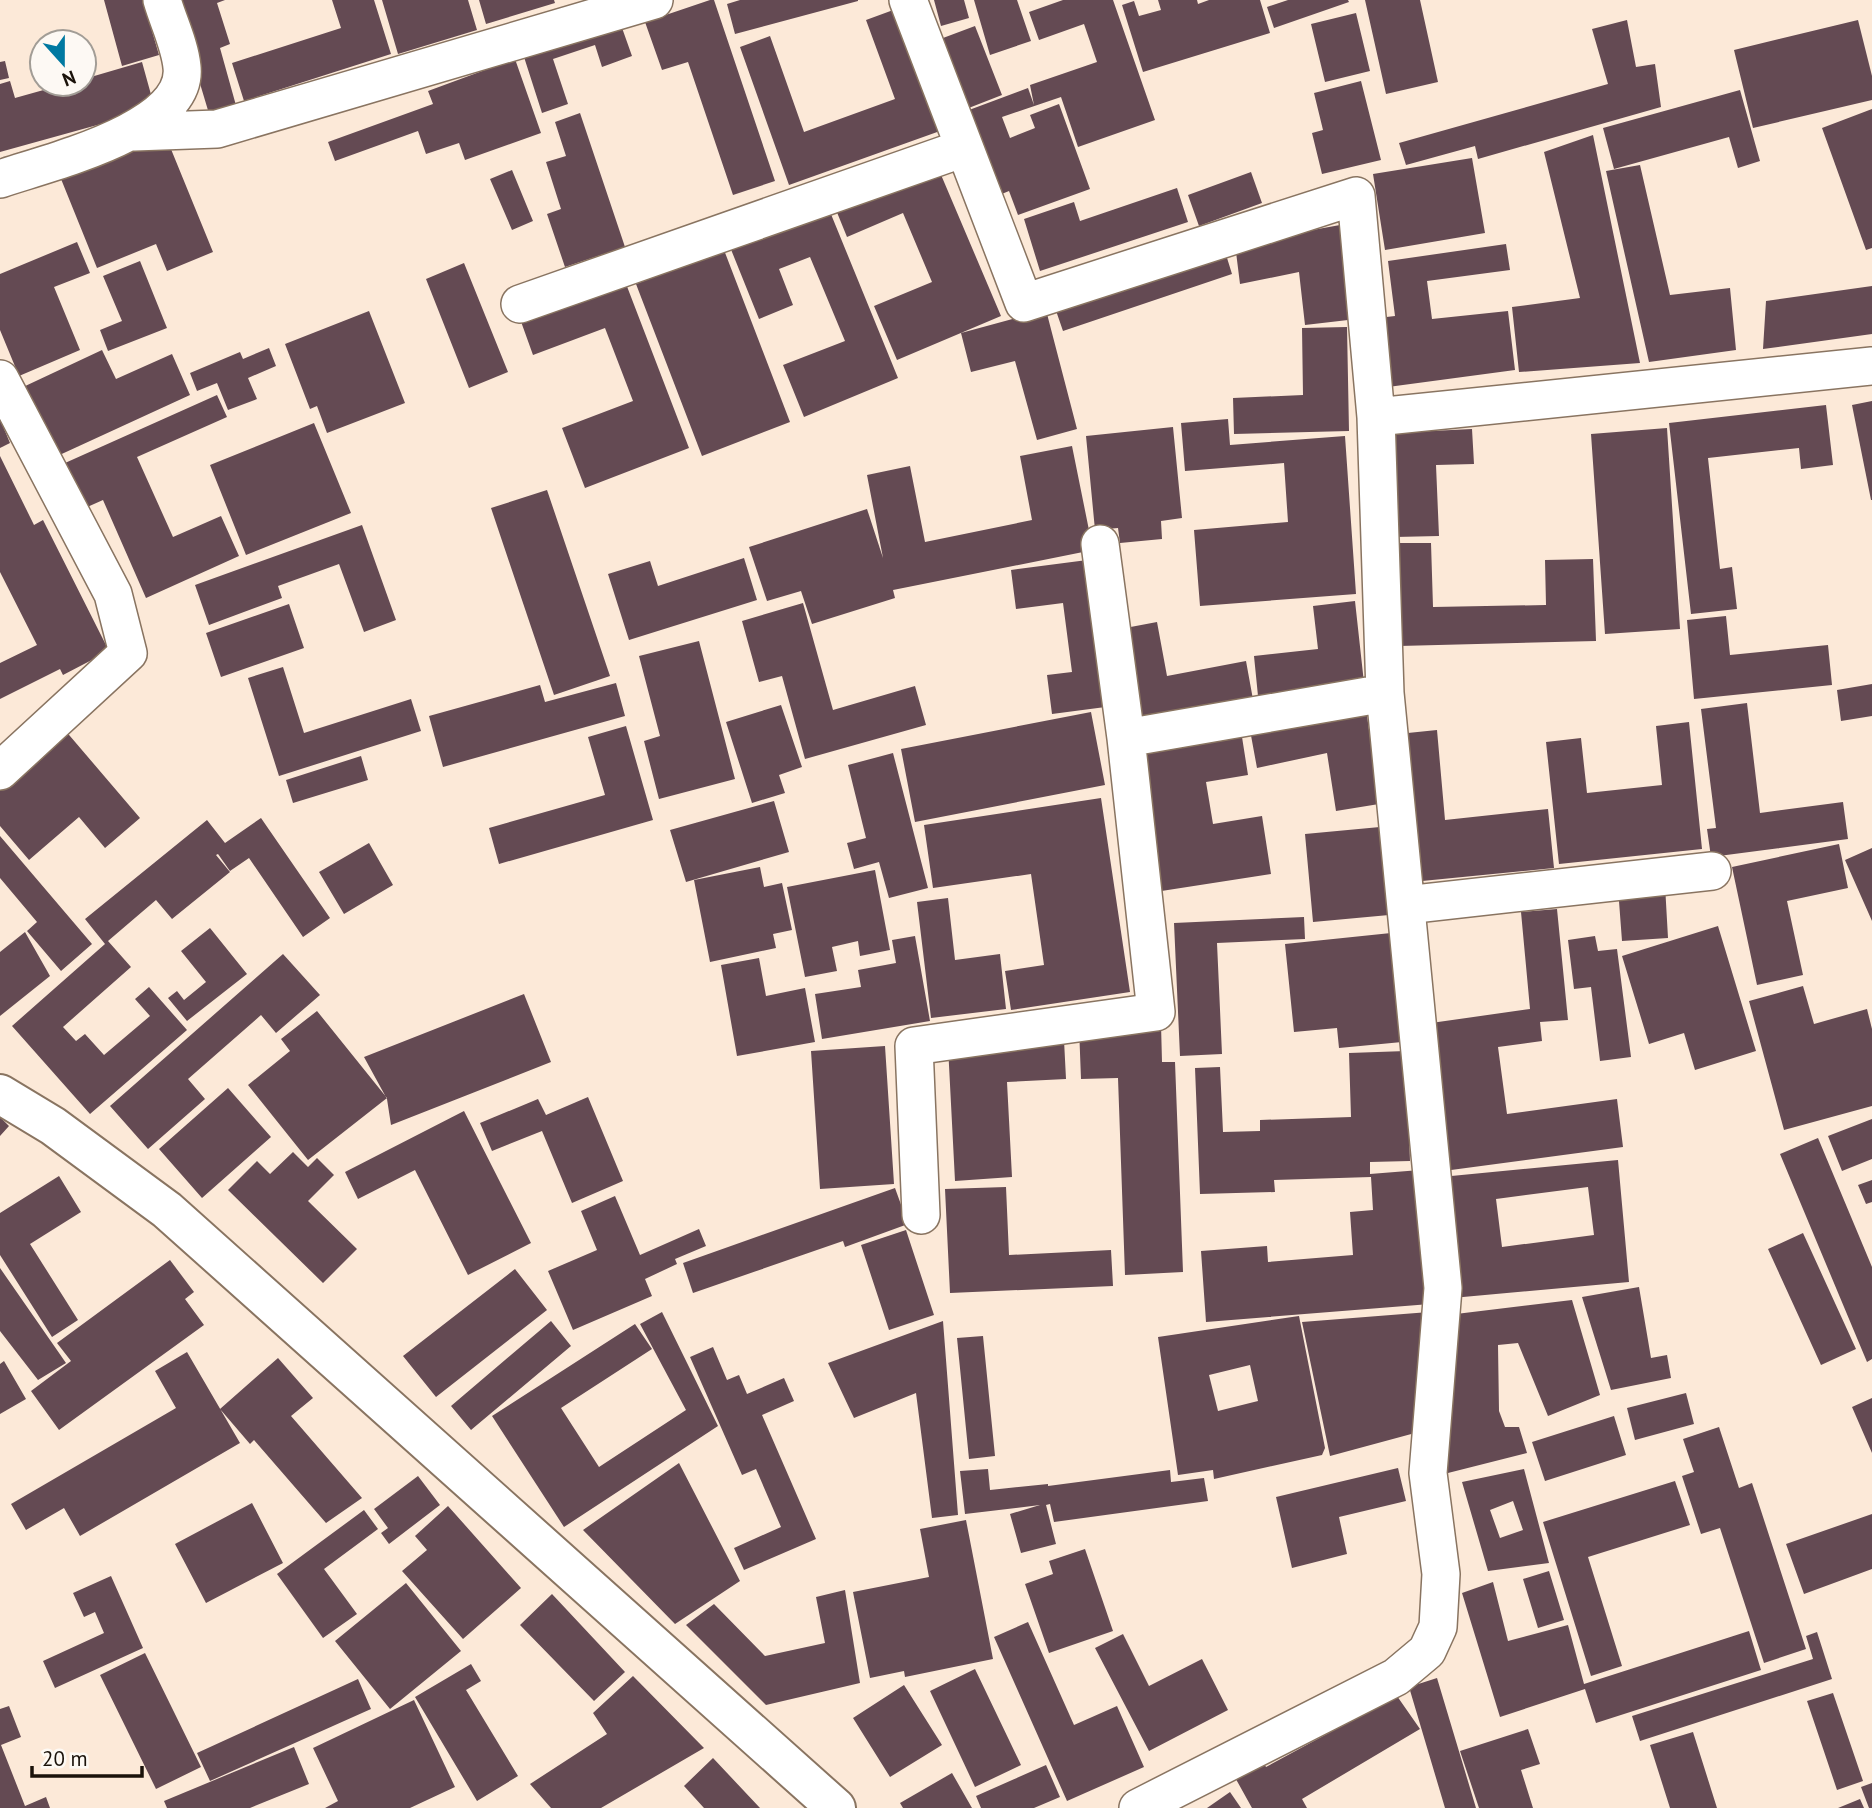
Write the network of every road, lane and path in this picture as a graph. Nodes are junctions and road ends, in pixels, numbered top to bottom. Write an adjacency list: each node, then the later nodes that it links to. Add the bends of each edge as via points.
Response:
1 (162, 0): 4 (street, via 183,70 170,106)
2 (654, 0): 4 (street, via 217,129)
3 (908, 0): 5 (street)
4 (134, 132): 6 (street)
5 (964, 148): 7 (street); 10 (street, via 1024,303 1356,197)
6 (0, 179)
7 (520, 304)
8 (1872, 366): 10 (street)
9 (0, 379): 14 (street, via 113,594 128,653)
10 (1376, 417): 12 (street)
11 (1100, 544): 13 (street)
12 (1385, 693): 13 (street); 16 (street)
13 (1126, 738): 18 (street, via 1156,1012 914,1046)
14 (0, 771)
15 (1712, 871): 16 (street)
16 (1406, 905): 20 (street, via 1443,1287 1428,1473 1441,1574 1438,1626 1427,1651 1396,1677)
17 (0, 1094): 19 (main road, via 53,1126 167,1210)
18 (921, 1215)
19 (836, 1808)
20 (1138, 1808)

